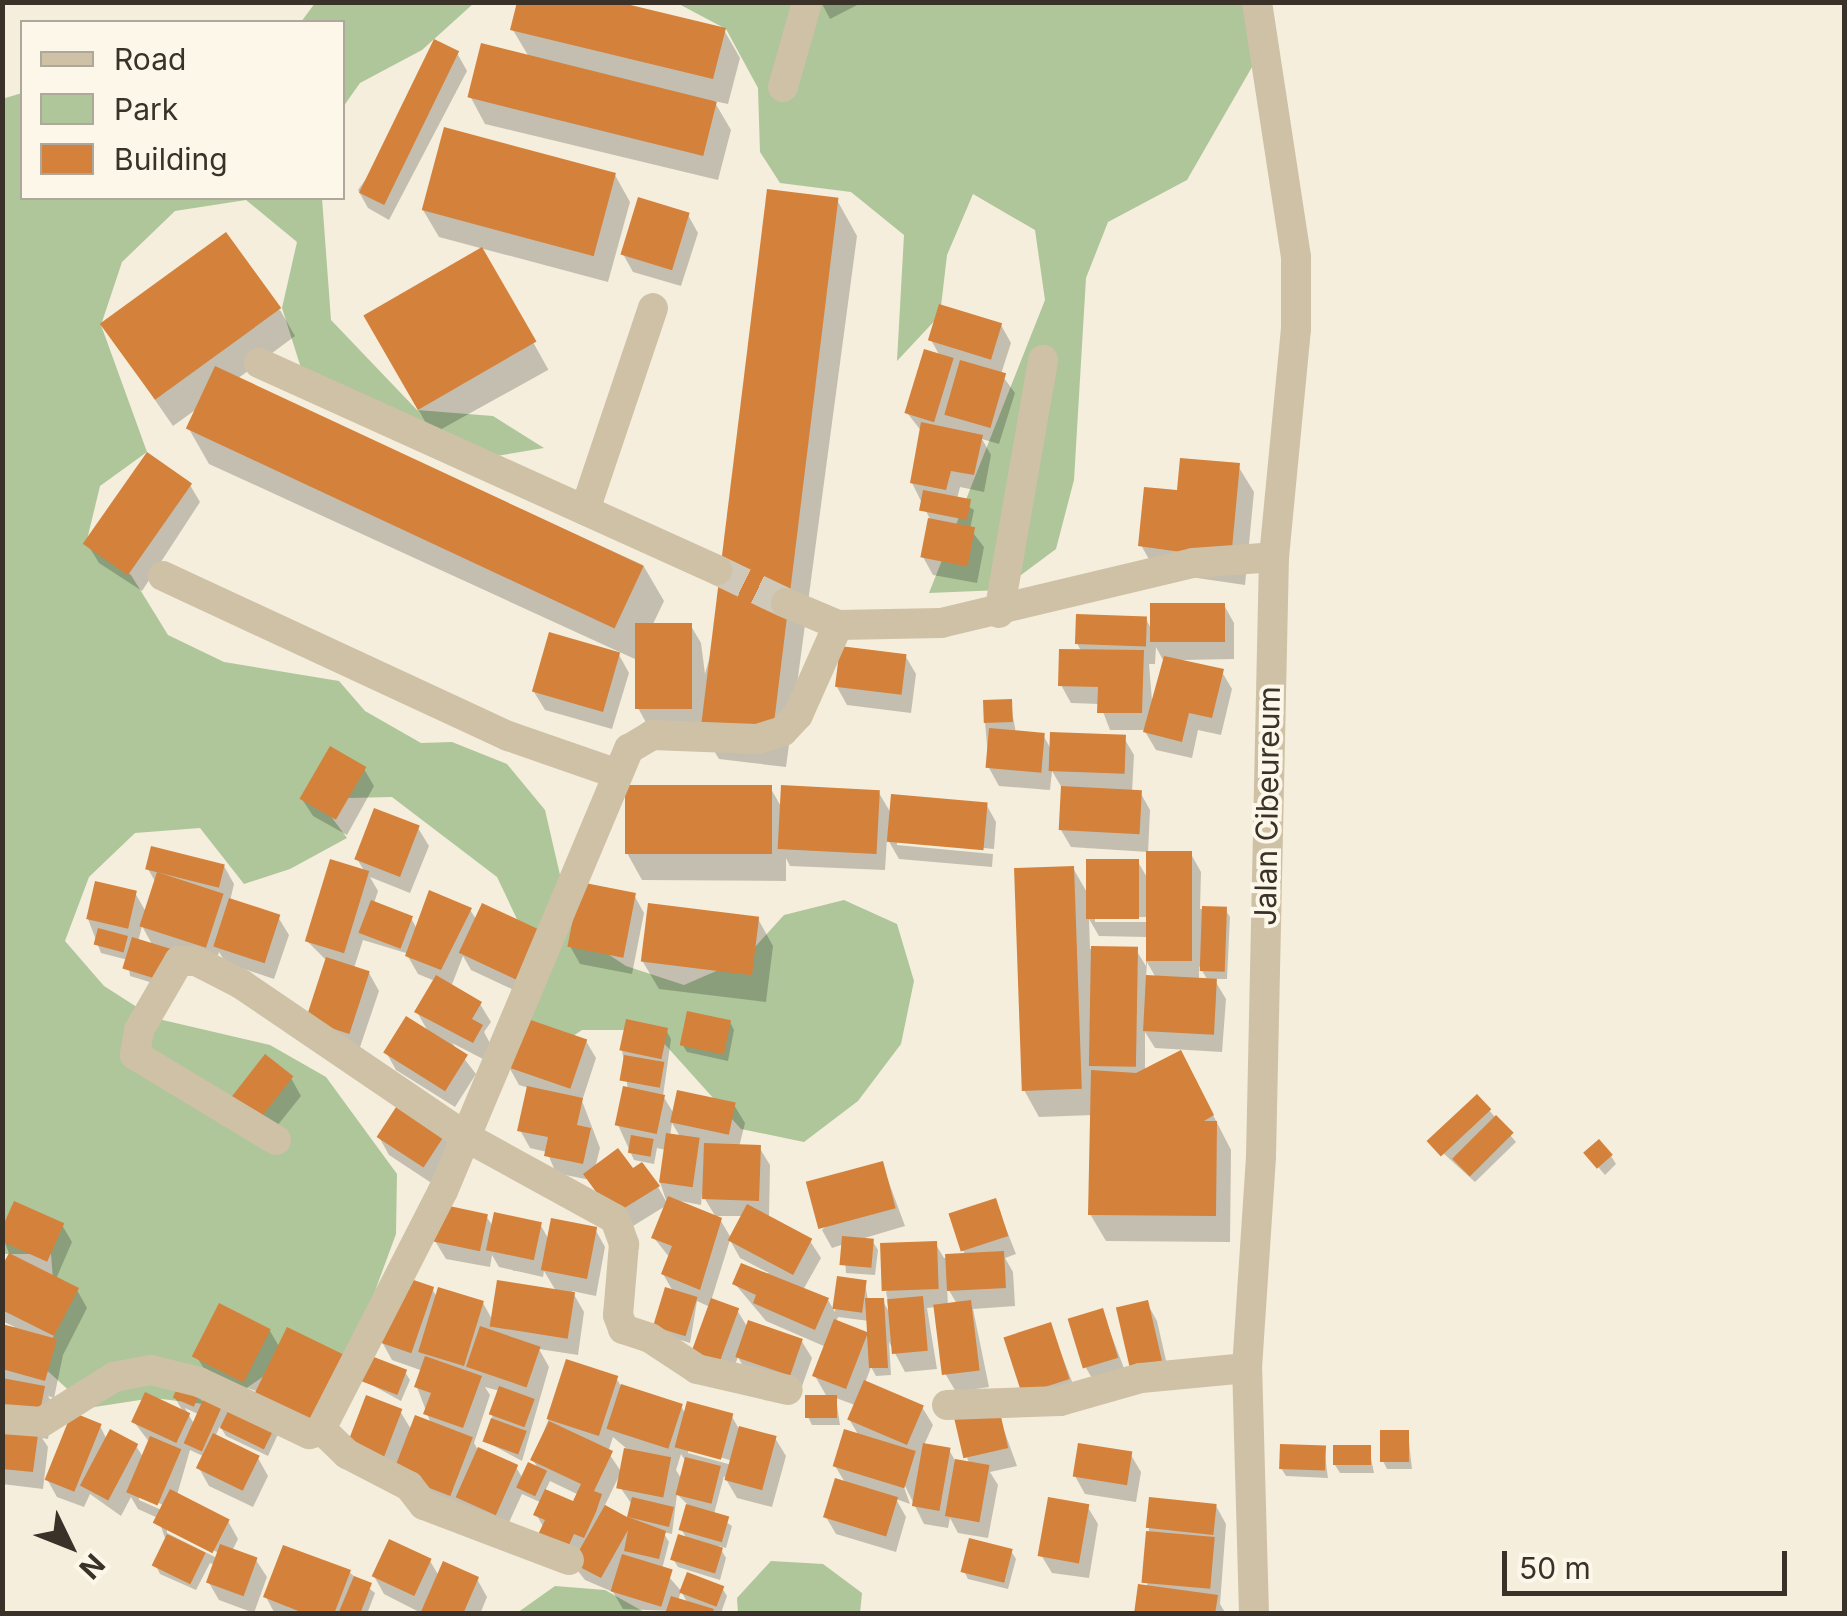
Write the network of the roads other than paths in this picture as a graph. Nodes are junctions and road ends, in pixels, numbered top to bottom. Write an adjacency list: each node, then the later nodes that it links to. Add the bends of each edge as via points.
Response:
1 (807, 2): 3 (street)
2 (1257, 2): 8 (street, Jalan Cibeureum, via 1296,257 1296,328)
3 (783, 87)
4 (652, 308): 7 (street)
5 (1043, 360): 12 (street)
6 (258, 363): 7 (street)
7 (585, 510): 9 (street)
8 (1274, 556): 12 (street, via 1193,562); 17 (street, Jalan Cibeureum, via 1261,1156)
9 (717, 570)
10 (164, 576): 14 (street, via 508,736)
11 (786, 604): 13 (street)
12 (999, 613): 13 (street, via 941,623)
13 (838, 625): 14 (street, via 798,715 783,731 757,738 652,735 629,749)
14 (618, 774): 15 (street)
15 (466, 1136): 16 (street, via 241,984 196,961 179,961 139,1030 135,1055); 18 (street, via 621,1226 623,1329 650,1338 697,1370); 21 (street)
16 (276, 1140)
17 (1247, 1368): 19 (street, via 1140,1378 1060,1401); 23 (street, Jalan Cibeureum)
18 (788, 1390)
19 (947, 1405)
20 (2, 1419): 21 (street, via 42,1422 136,1370 184,1376 309,1434)
21 (322, 1430): 22 (street, via 346,1454 409,1486 424,1505)
22 (569, 1560)
23 (1254, 1614)

